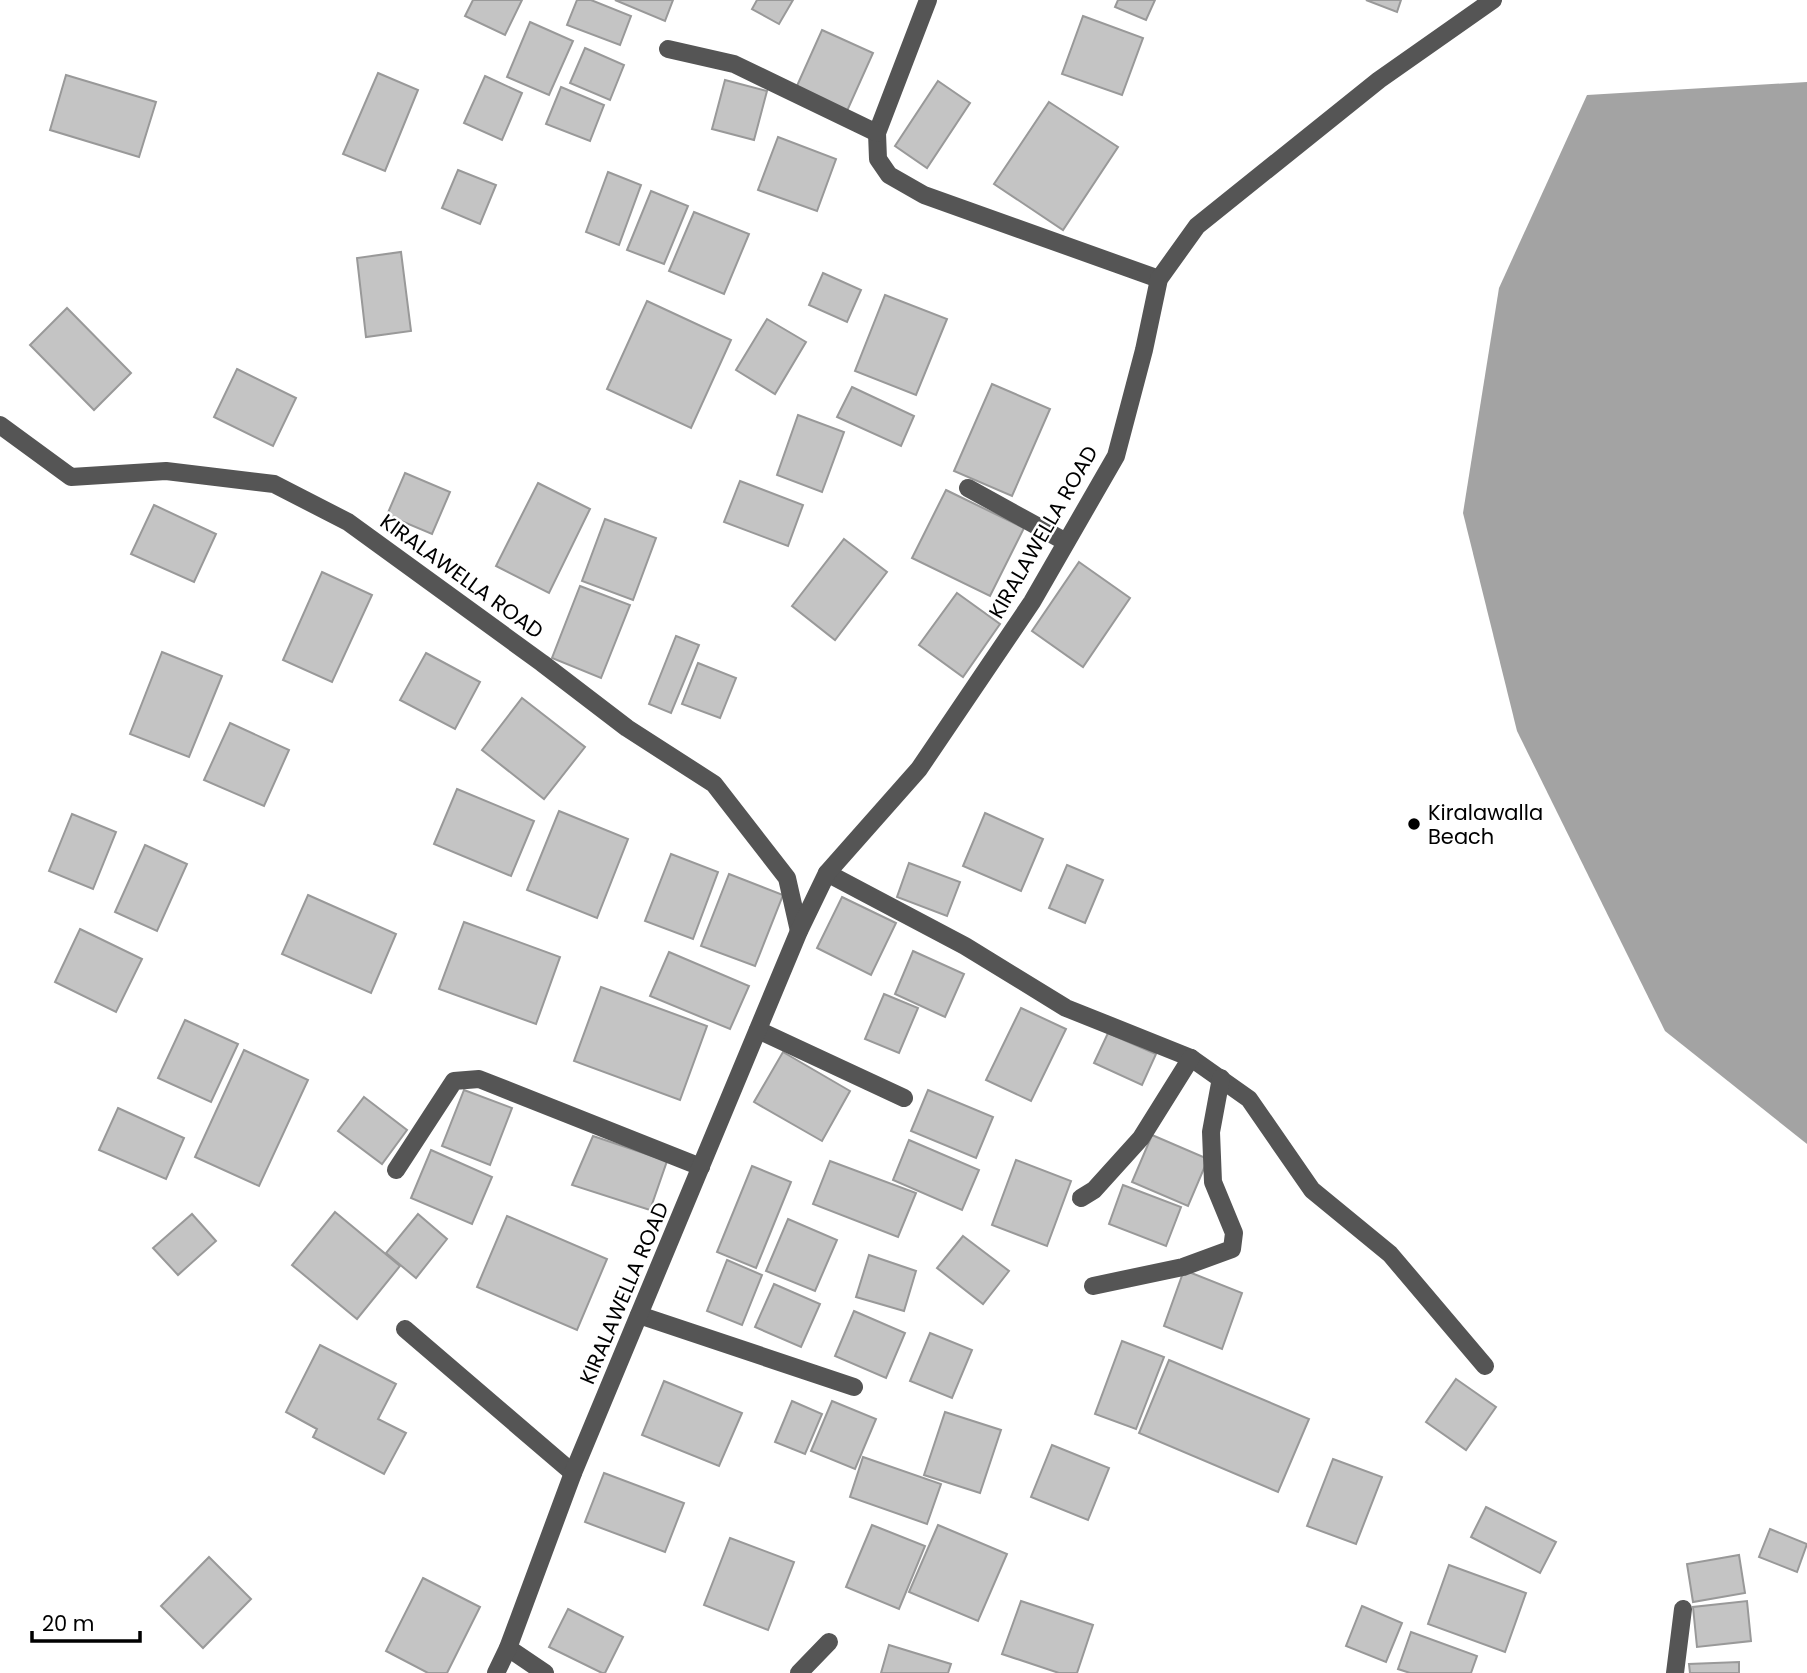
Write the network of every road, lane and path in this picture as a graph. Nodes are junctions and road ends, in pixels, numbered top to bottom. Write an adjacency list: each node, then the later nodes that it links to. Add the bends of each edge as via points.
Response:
1 (928, 0): 4 (street)
2 (1493, 0): 5 (street, KIRALAWELLA ROAD, via 1379,80 1197,226)
3 (668, 49): 4 (street, via 734,64)
4 (877, 133): 5 (street, via 878,159 889,176 924,195)
5 (1159, 279): 8 (street, KIRALAWELLA ROAD, via 1116,456)
6 (0, 425): 10 (street, KIRALAWELLA ROAD, via 71,477 166,471 274,484 348,522 627,727 714,785 787,878)
7 (968, 488): 8 (street)
8 (1066, 542): 9 (street, KIRALAWELLA ROAD, via 1032,602 919,769)
9 (827, 873): 10 (street, KIRALAWELLA ROAD); 12 (street, via 965,946 1066,1008)
10 (799, 931): 11 (street, KIRALAWELLA ROAD)
11 (758, 1030): 14 (street); 15 (street, KIRALAWELLA ROAD)
12 (1191, 1058): 13 (street); 17 (street, via 1141,1138 1094,1190)
13 (1221, 1078): 18 (street, via 1211,1132 1213,1182 1234,1233 1232,1249 1182,1267); 21 (street, via 1249,1099 1312,1190 1390,1254)
14 (904, 1098)
15 (701, 1167): 16 (street, via 479,1079 454,1082); 19 (street, KIRALAWELLA ROAD)
16 (396, 1170)
17 (1081, 1198)
18 (1093, 1286)
19 (639, 1315): 22 (street); 23 (street, KIRALAWELLA ROAD)
20 (405, 1329): 23 (street)
21 (1485, 1366)
22 (854, 1387)
23 (573, 1473): 26 (street, KIRALAWELLA ROAD)
24 (1683, 1609): 30 (street)
25 (829, 1642): 29 (street)
26 (508, 1648): 27 (street, KIRALAWELLA ROAD); 28 (street)
27 (496, 1673)
28 (545, 1673)
29 (799, 1673)
30 (1675, 1673)

